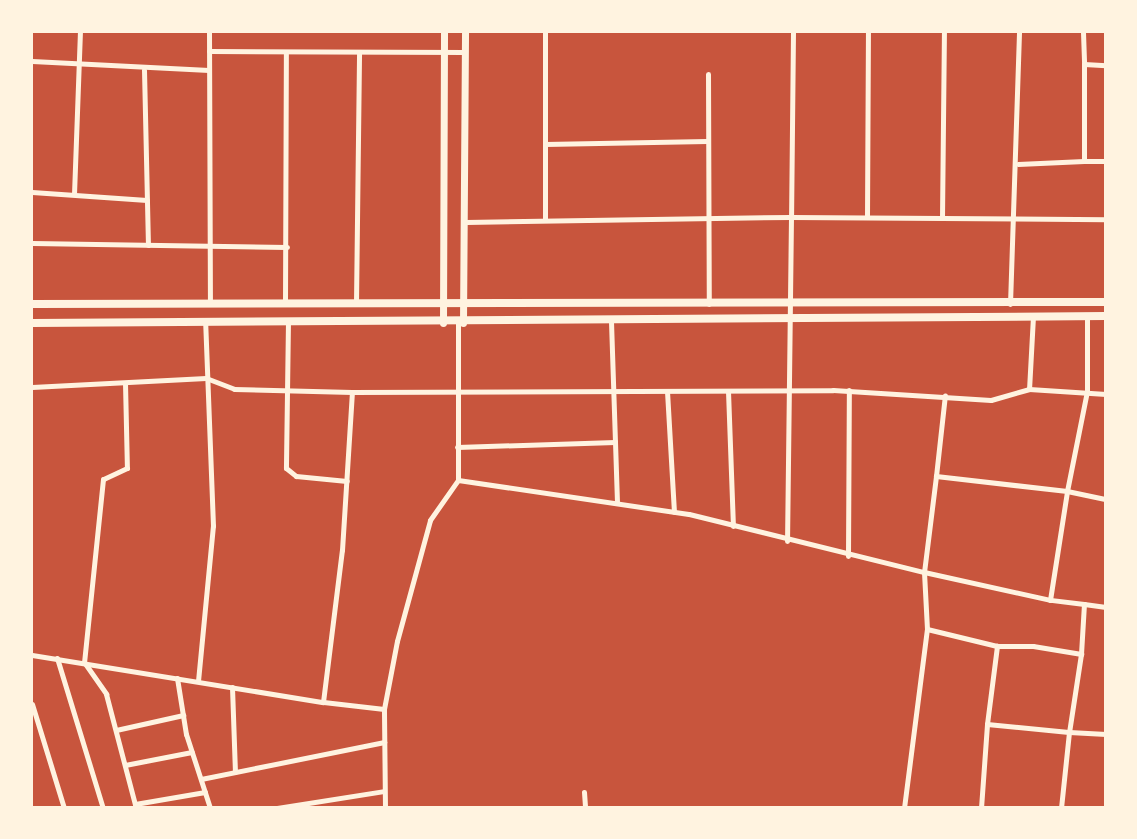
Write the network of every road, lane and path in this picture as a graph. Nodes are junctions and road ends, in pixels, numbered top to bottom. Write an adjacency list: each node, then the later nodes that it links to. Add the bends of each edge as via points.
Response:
1 (80, 32): 17 (street)
2 (209, 32): 11 (street)
3 (444, 32): 14 (street)
4 (465, 32): 15 (street)
5 (545, 32): 24 (street)
6 (793, 32): 31 (street)
7 (868, 32): 33 (street)
8 (944, 32): 34 (street)
9 (1019, 32): 27 (street)
10 (1083, 32): 18 (street)
11 (209, 51): 12 (street); 21 (street)
12 (286, 52): 13 (street); 41 (street)
13 (359, 52): 14 (street); 45 (street)
14 (443, 52): 15 (street); 48 (street)
15 (466, 52): 38 (street)
16 (32, 61): 17 (street)
17 (79, 62): 20 (street); 29 (street)
18 (1084, 64): 19 (street); 25 (street)
19 (1105, 65)
20 (144, 69): 21 (street); 30 (street)
21 (209, 70): 42 (street)
22 (708, 74): 23 (street)
23 (707, 141): 24 (street); 32 (street)
24 (545, 144): 37 (street)
25 (1084, 161): 26 (street); 27 (street)
26 (1105, 161)
27 (1018, 164): 35 (street)
28 (32, 192): 29 (street)
29 (74, 194): 30 (street)
30 (147, 200): 40 (street)
31 (791, 217): 32 (street); 33 (street); 51 (street)
32 (707, 218): 37 (street); 50 (street)
33 (867, 218): 34 (street)
34 (942, 218): 35 (street)
35 (1015, 219): 36 (street); 52 (street)
36 (1105, 219)
37 (545, 220): 38 (street)
38 (466, 222): 49 (street)
39 (32, 243): 40 (street)
40 (148, 245): 42 (street)
41 (287, 247): 42 (street); 44 (street)
42 (211, 248): 47 (street)
43 (1105, 302): 52 (main road)
44 (285, 303): 45 (main road); 47 (main road)
45 (356, 303): 48 (main road)
46 (32, 304): 47 (main road)
47 (210, 304)
48 (445, 304): 49 (main road); 61 (street)
49 (464, 304): 50 (main road); 62 (street)
50 (709, 304): 51 (main road)
51 (791, 304): 52 (main road); 57 (street)
52 (1010, 304)
53 (1034, 316): 54 (main road); 57 (main road); 66 (street)
54 (1087, 316): 55 (main road); 74 (street)
55 (1105, 316)
56 (611, 320): 57 (main road); 62 (main road); 67 (street)
57 (786, 320): 73 (street)
58 (288, 321): 59 (main road); 61 (main road); 69 (street)
59 (205, 322): 60 (main road); 63 (street)
60 (32, 323)
61 (443, 323): 62 (main road)
62 (461, 323): 70 (street)
63 (206, 378): 64 (street); 69 (street, via 234,389); 101 (street, via 213,526)
64 (125, 383): 65 (street); 99 (street, via 127,468 103,479)
65 (32, 387)
66 (1029, 389): 74 (street); 76 (street, via 991,400)
67 (615, 390): 70 (street); 71 (street); 78 (street)
68 (849, 390): 73 (street); 76 (street); 89 (street)
69 (287, 391): 75 (street); 82 (street, via 288,472)
70 (457, 391): 75 (street); 79 (street)
71 (667, 391): 72 (street); 86 (street)
72 (728, 391): 73 (street); 87 (street)
73 (787, 391): 88 (street)
74 (1087, 391): 77 (street); 83 (street)
75 (352, 392): 82 (street)
76 (945, 394): 80 (street)
77 (1105, 394)
78 (615, 442): 79 (street); 85 (street)
79 (457, 447): 81 (street)
80 (936, 476): 83 (street); 90 (street)
81 (458, 480): 85 (street); 105 (street, via 430,520 410,582)
82 (347, 481): 103 (street)
83 (1067, 491): 84 (street); 91 (street)
84 (1105, 499)
85 (617, 503): 86 (street)
86 (674, 512): 87 (street)
87 (733, 526): 88 (street)
88 (787, 541): 89 (street)
89 (848, 556): 90 (street)
90 (924, 572): 91 (street); 94 (street)
91 (1050, 600): 92 (street)
92 (1084, 604): 93 (street); 96 (street)
93 (1105, 607)
94 (927, 629): 95 (street); 126 (street)
95 (996, 646): 96 (street); 107 (street)
96 (1081, 654): 109 (street)
97 (32, 655): 98 (street)
98 (57, 658): 99 (street); 121 (street)
99 (84, 662): 100 (street); 108 (street, via 106,694)
100 (177, 677): 101 (street); 106 (street)
101 (198, 681): 102 (street)
102 (232, 687): 103 (street); 114 (street)
103 (323, 702): 105 (street)
104 (32, 704): 120 (street)
105 (384, 709): 111 (street)
106 (183, 715): 108 (street); 112 (street)
107 (987, 724): 109 (street); 127 (street)
108 (116, 730): 113 (street)
109 (1069, 732): 110 (street); 128 (street)
110 (1105, 734)
111 (384, 741): 114 (street); 116 (street)
112 (192, 752): 113 (street); 115 (street)
113 (125, 765): 119 (street)
114 (235, 772): 115 (street)
115 (201, 779): 117 (street)
116 (384, 791): 123 (street); 124 (street)
117 (205, 792): 119 (street); 122 (street)
118 (584, 792): 125 (street)
119 (136, 806)
120 (64, 807)
121 (103, 807)
122 (210, 807)
123 (277, 807)
124 (385, 807)
125 (584, 807)
126 (904, 807)
127 (981, 807)
128 (1061, 807)

